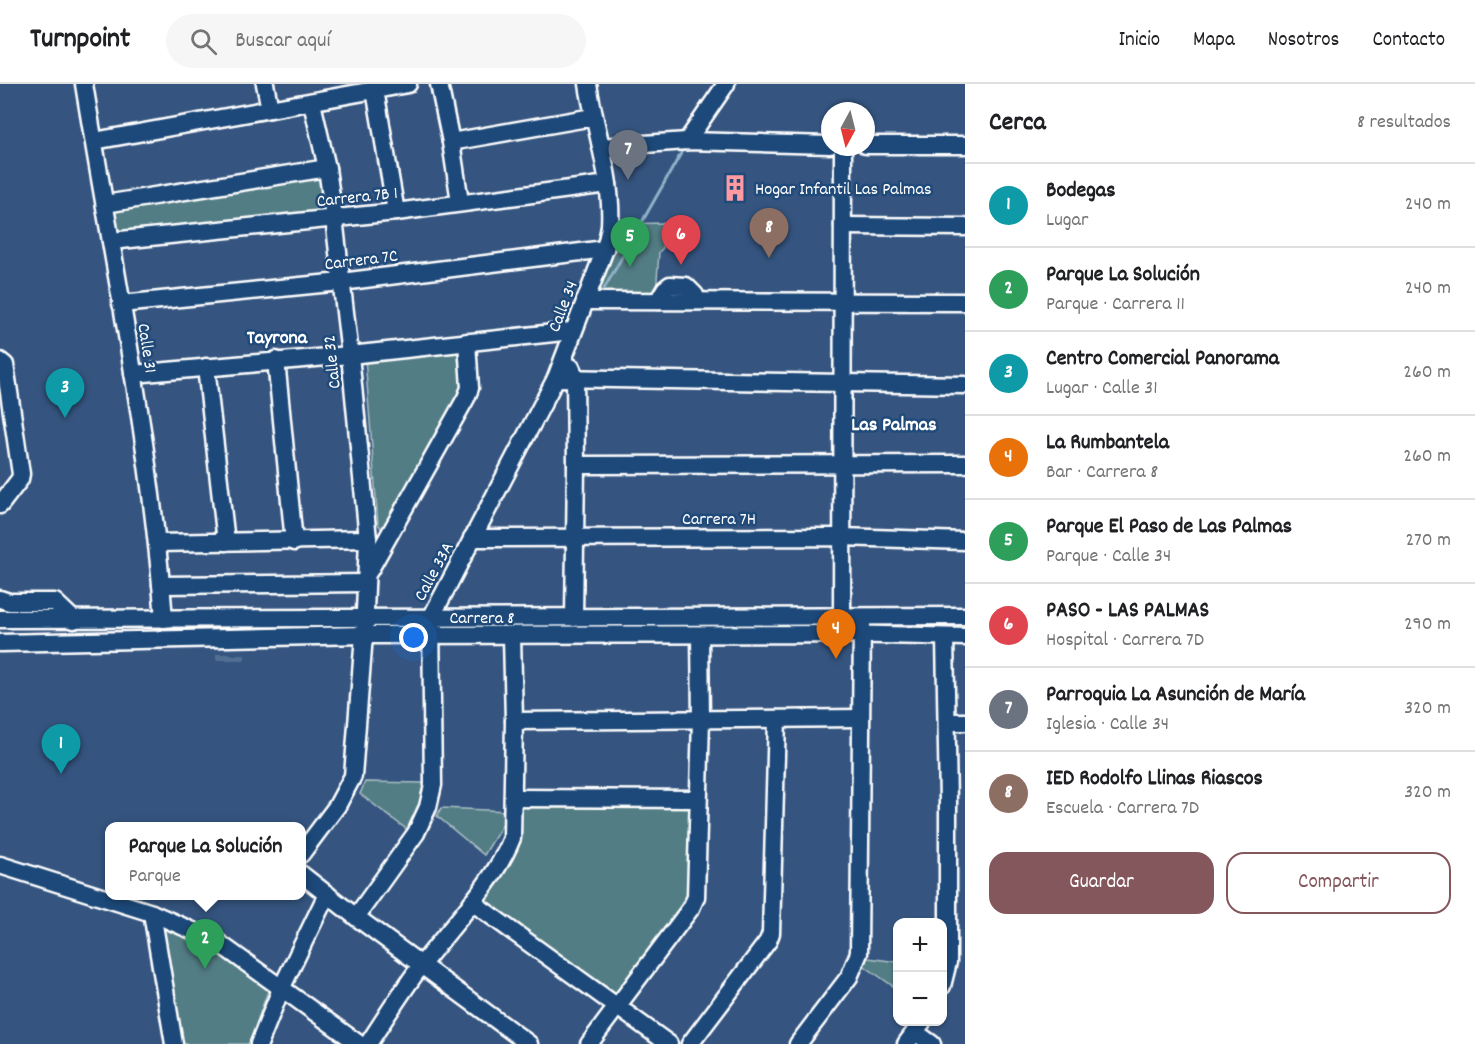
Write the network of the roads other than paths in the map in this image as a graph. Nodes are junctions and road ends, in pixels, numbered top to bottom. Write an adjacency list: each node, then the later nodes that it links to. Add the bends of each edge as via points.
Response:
1 (84, 84): 11 (street, Calle 31)
2 (266, 84): 9 (street)
3 (408, 84): 7 (street)
4 (439, 84): 13 (street)
5 (588, 84): 10 (street, Calle 34)
6 (726, 84): 12 (street)
7 (375, 90): 8 (street); 23 (street)
8 (312, 103): 9 (street); 19 (street, Calle 32)
9 (270, 109): 11 (street)
10 (593, 117): 13 (street); 17 (street, Calle 34)
11 (94, 141): 22 (street, Calle 31)
12 (687, 141): 14 (street); 17 (street)
13 (451, 142): 21 (street)
14 (821, 145)
15 (875, 145): 16 (street)
16 (965, 145)
17 (601, 147): 20 (street, Calle 34)
18 (843, 156): 25 (street)
19 (327, 168): 22 (street); 24 (street, Calle 32)
20 (608, 184): 21 (street, Carrera 7B 1); 28 (street, Calle 34, via 610,226)
21 (460, 202): 23 (street, Carrera 7B 1)
22 (105, 204): 27 (street, Calle 31)
23 (396, 212): 24 (street, Carrera 7B 1)
24 (334, 218): 27 (street, Carrera 7B 1); 29 (street, Calle 32)
25 (843, 226): 26 (street); 30 (street)
26 (965, 227)
27 (111, 241): 33 (street, Calle 31)
28 (605, 249): 29 (street, Carrera 7C); 31 (street, Calle 34)
29 (341, 282): 33 (street, Carrera 7C); 37 (street, Calle 32)
30 (842, 300): 31 (street); 32 (street); 44 (street)
31 (585, 301): 34 (street, Calle 34)
32 (965, 302)
33 (121, 304): 41 (street, Calle 31)
34 (572, 332): 35 (street); 36 (street, Calle 34)
35 (467, 342): 37 (street); 58 (street, via 470,388 466,398)
36 (566, 352): 42 (street, Calle 33A); 43 (street, Calle 34)
37 (350, 355): 38 (street); 52 (street, Calle 32)
38 (276, 360): 40 (street); 56 (street)
39 (0, 362): 49 (street, via 5,366 21,474)
40 (206, 367): 41 (street); 55 (street)
41 (133, 374): 57 (street, Calle 31)
42 (555, 378): 43 (street); 51 (street, Calle 33A)
43 (575, 378): 44 (street); 48 (street, Calle 34)
44 (842, 383): 45 (street); 46 (street)
45 (965, 385)
46 (842, 463): 47 (street); 48 (street); 50 (street)
47 (965, 464)
48 (576, 465): 53 (street, Calle 34)
49 (0, 505)
50 (842, 537): 53 (street, Carrera 7H); 54 (street, Carrera 7H); 61 (street)
51 (472, 538): 53 (street, Carrera 7H); 64 (street, Calle 33A)
52 (368, 539): 56 (street); 58 (street, Calle 32)
53 (575, 539): 65 (street, Calle 34)
54 (965, 541)
55 (226, 542): 56 (street); 57 (street)
56 (294, 542)
57 (158, 543): 59 (street, Calle 31)
58 (367, 579): 59 (street); 69 (street, Calle 32)
59 (161, 585): 67 (street, Calle 31)
60 (0, 599): 68 (street, via 55,602)
61 (842, 616): 62 (street, Carrera 8); 65 (street, Carrera 8); 70 (street)
62 (862, 616): 63 (street, Carrera 8); 71 (street)
63 (965, 616)
64 (431, 618): 65 (street, Carrera 8); 69 (street, Carrera 8); 74 (street, Calle 33A)
65 (574, 618)
66 (0, 619): 68 (street, Carrera 8)
67 (164, 619): 68 (street, Carrera 8); 69 (street, Carrera 8)
68 (74, 620)
69 (364, 627): 74 (street, Carrera 8); 77 (street, Carrera 8); 87 (street, Calle 32, via 353,776 337,806)
70 (842, 634): 71 (street, Carrera 8); 72 (street, Carrera 8)
71 (862, 634): 75 (street, Carrera 8); 78 (street)
72 (700, 635): 73 (street, Carrera 8); 79 (street)
73 (512, 636): 74 (street, Carrera 8); 81 (street)
74 (431, 637): 97 (street, Calle 33A, via 433,785 428,807 416,833)
75 (945, 637): 76 (street, Carrera 8); 82 (street)
76 (965, 637)
77 (0, 643)
78 (861, 718): 80 (street); 113 (street, via 859,953 849,977)
79 (700, 719): 80 (street); 81 (street); 85 (street)
80 (777, 719): 112 (street, via 771,933)
81 (514, 721): 84 (street)
82 (947, 722): 83 (street); 86 (street)
83 (965, 722)
84 (513, 798): 85 (street); 95 (street, via 512,838)
85 (698, 799): 103 (street, via 696,897)
86 (957, 802): 90 (street)
87 (306, 847)
88 (0, 865): 93 (street)
89 (306, 878): 92 (street)
90 (948, 884): 91 (street); 98 (street)
91 (965, 884)
92 (327, 894): 97 (street); 102 (street)
93 (105, 898)
94 (111, 900): 96 (street)
95 (472, 902): 100 (street); 103 (street)
96 (152, 913): 102 (street, via 216,941); 105 (street)
97 (356, 917): 100 (street)
98 (948, 962): 99 (street); 101 (street)
99 (965, 962)
100 (422, 965): 108 (street); 109 (street)
101 (946, 972)
102 (281, 989): 106 (street); 107 (street)
103 (616, 1007): 110 (street); 111 (street)
104 (914, 1033): 114 (street)
105 (174, 1044)
106 (259, 1044)
107 (359, 1044)
108 (368, 1044)
109 (529, 1044)
110 (589, 1044)
111 (669, 1044)
112 (690, 1044)
113 (798, 1044)
114 (932, 1044)

